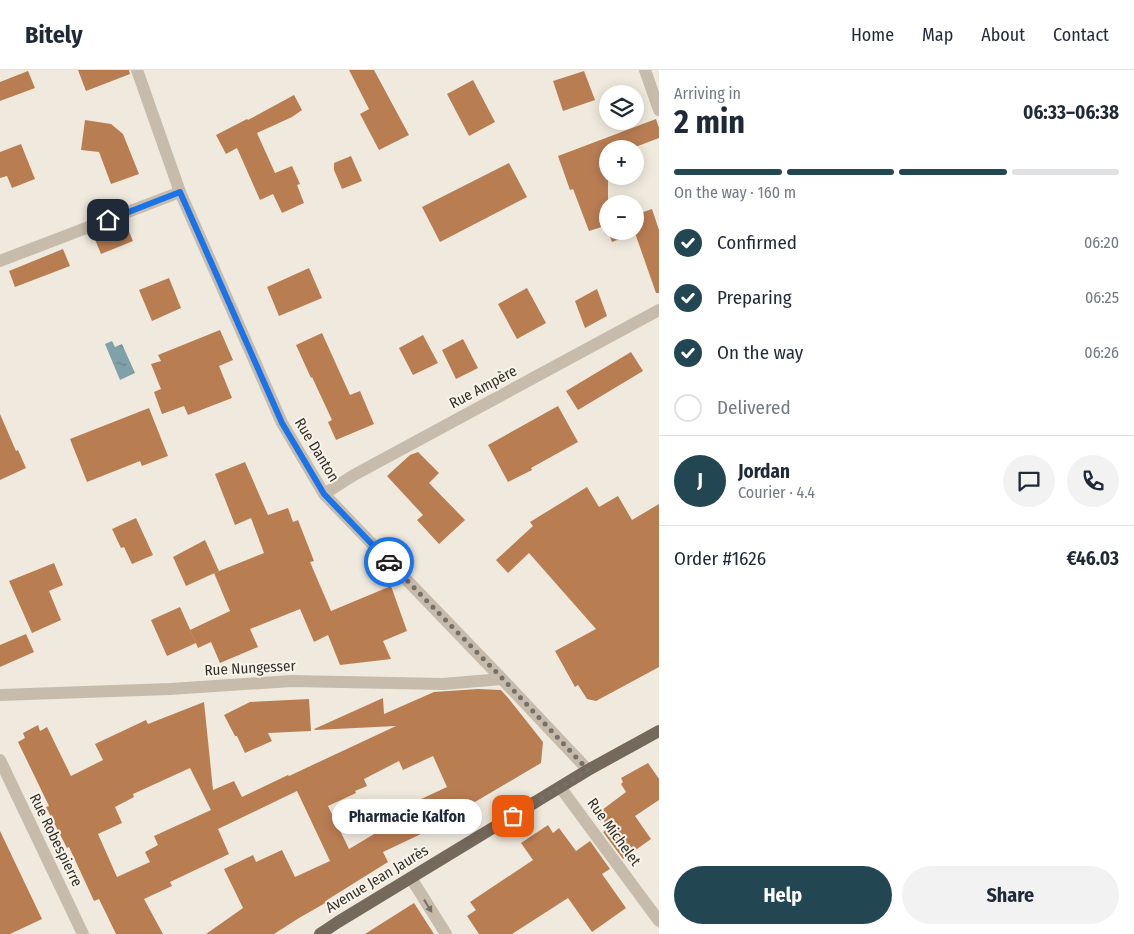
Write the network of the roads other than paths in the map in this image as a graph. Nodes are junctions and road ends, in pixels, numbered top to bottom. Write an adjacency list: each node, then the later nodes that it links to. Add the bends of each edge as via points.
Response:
1 (137, 70): 4 (street, Rue Danton)
2 (645, 70): 3 (street)
3 (659, 110)
4 (180, 192): 5 (street); 7 (street, Rue Danton, via 282,423)
5 (0, 262)
6 (659, 310): 7 (street, Rue Ampère)
7 (324, 494): 8 (street, Rue Danton)
8 (502, 678): 9 (street, Rue Nungesser, via 443,684 292,681); 12 (street, Rue Danton)
9 (0, 695)
10 (659, 731): 12 (main road, Avenue Jean Jaurès)
11 (0, 760): 16 (street, Rue Robespierre)
12 (588, 770): 13 (main road, Avenue Jean Jaurès)
13 (560, 787): 14 (main road, Avenue Jean Jaurès); 15 (street, Rue Michelet)
14 (410, 878): 17 (main road, Avenue Jean Jaurès); 18 (street, one-way to 18)
15 (659, 921)
16 (83, 934)
17 (320, 934)
18 (446, 934)

